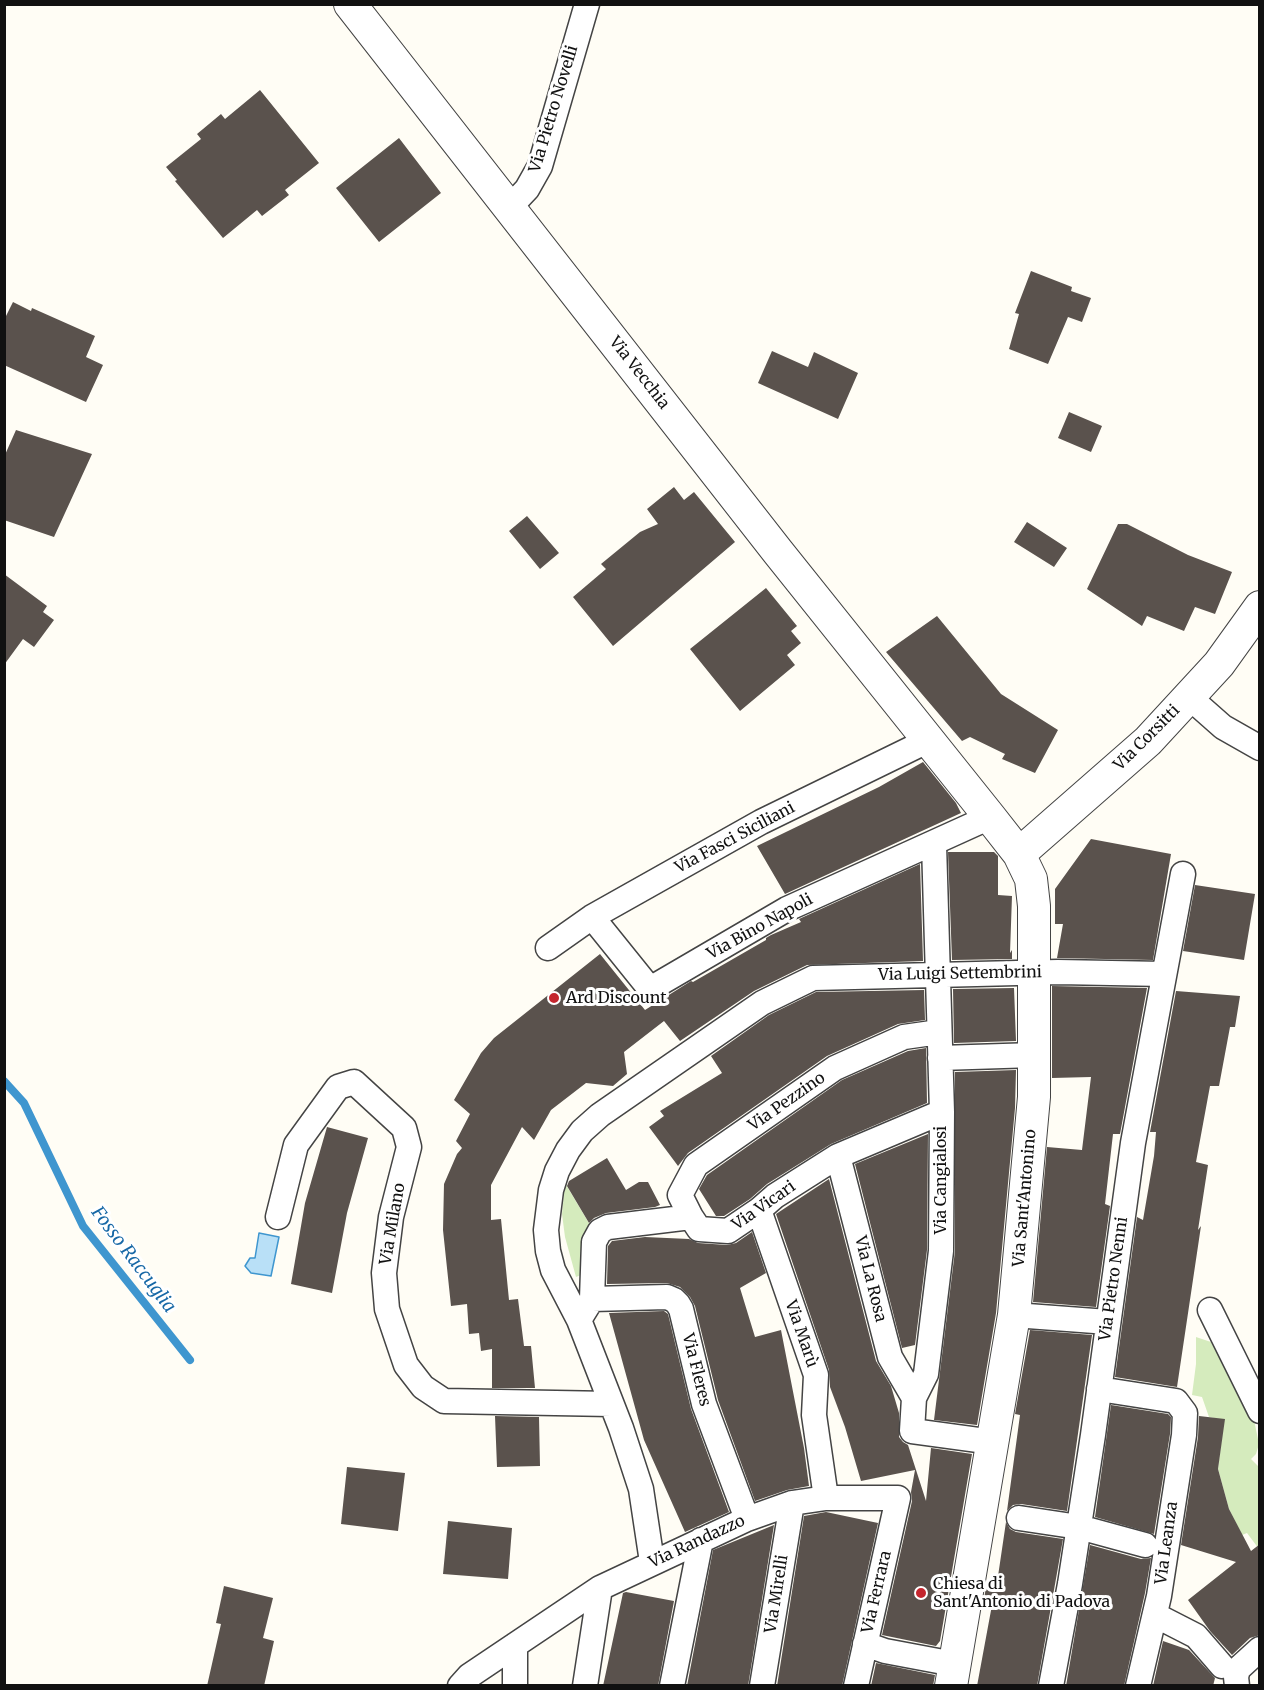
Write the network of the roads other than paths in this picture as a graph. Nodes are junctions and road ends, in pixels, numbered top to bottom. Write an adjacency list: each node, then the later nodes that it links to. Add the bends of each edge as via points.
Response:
1 (350, 4): 3 (street, Via Vecchia)
2 (586, 4): 3 (street, Via Pietro Novelli, via 540,166 527,189)
3 (510, 207): 6 (street, Via Vecchia)
4 (1260, 607): 5 (street, Via Corsitti, via 1219,664)
5 (1188, 697): 7 (street, via 1223,727); 10 (street, Via Corsitti, via 1148,741)
6 (929, 740): 8 (street, Via Sant'Antonino); 12 (street, Via Fasci Siciliani, via 761,822)
7 (1260, 748)
8 (990, 817): 9 (street, Via Bino Napoli); 10 (street, Via Sant'Antonino)
9 (934, 844): 12 (street, Via Bino Napoli, via 787,909 650,990); 16 (street, Via Cangialosi)
10 (1019, 854): 14 (street, Via Sant'Antonino, via 1031,879)
11 (1183, 874): 15 (street, Via Pietro Nenni)
12 (592, 918): 13 (street, Via Fasci Siciliani)
13 (548, 948)
14 (1034, 974): 15 (street, Via Luigi Settembrini); 16 (street, Via Luigi Settembrini); 18 (street, Via Sant'Antonino)
15 (1164, 974): 29 (street, Via Pietro Nenni, via 1133,1143)
16 (937, 975): 17 (street, Via Cangialosi); 28 (street, Via Luigi Settembrini, via 813,978 762,1003 582,1131 557,1171 546,1230 553,1270)
17 (939, 1032): 19 (street, Via Cangialosi); 24 (street, Via Pezzino, via 904,1037 834,1068 696,1165 680,1195)
18 (1035, 1055): 19 (street); 27 (street, Via Sant'Antonino)
19 (940, 1058): 20 (street, Via Cangialosi)
20 (942, 1112): 21 (street, Via Vicari); 31 (street, Via Cangialosi, via 941,1251 926,1374)
21 (838, 1156): 22 (street, Via Vicari); 31 (street, Via La Rosa, via 890,1358)
22 (759, 1210): 24 (street, Via Vicari, via 728,1231 699,1229); 35 (street, Via Marù, via 816,1375 814,1415)
23 (278, 1217): 32 (street, Via Milano, via 296,1145 338,1087 354,1082 404,1128 409,1147 391,1217 384,1273 387,1309 406,1365 423,1387 444,1401)
24 (691, 1217): 25 (street, via 608,1227 600,1232 593,1248)
25 (592, 1299): 28 (street); 39 (street, Via Fleres, via 667,1297 678,1304 704,1404)
26 (1210, 1310): 33 (street)
27 (1014, 1315): 29 (street); 34 (street, Via Sant'Antonino)
28 (579, 1320): 32 (street)
29 (1108, 1322): 30 (street, Via Pietro Nenni)
30 (1099, 1389): 40 (street, Via Pietro Nenni); 45 (street, Via Leanza, via 1176,1401 1185,1413)
31 (914, 1398): 34 (street, Via Cangialosi, via 912,1431)
32 (612, 1404): 43 (street, via 641,1489)
33 (1260, 1411)
34 (993, 1442): 49 (street, Via Sant'Antonino)
35 (826, 1498): 36 (street, Via Randazzo); 37 (street, Via Randazzo)
36 (898, 1498): 47 (street, Via Ferrara)
37 (792, 1503): 39 (street, Via Randazzo); 55 (street, Via Mirelli)
38 (1019, 1518): 40 (street)
39 (747, 1519): 41 (street, Via Randazzo)
40 (1079, 1527): 42 (street); 57 (street, Via Pietro Nenni)
41 (701, 1540): 43 (street, Via Randazzo); 54 (street)
42 (1145, 1545)
43 (652, 1562): 44 (street, Via Randazzo)
44 (600, 1588): 46 (street, Via Randazzo); 53 (street)
45 (1155, 1615): 50 (street, via 1196,1636); 58 (street, Via Leanza)
46 (515, 1644): 51 (street, Via Randazzo); 52 (street)
47 (865, 1644): 49 (street); 56 (street, Via Ferrara)
48 (1260, 1649): 50 (street)
49 (952, 1675)
50 (1232, 1678)
51 (460, 1686)
52 (515, 1686)
53 (585, 1686)
54 (672, 1686)
55 (762, 1686)
56 (856, 1686)
57 (1051, 1686)
58 (1138, 1686)

